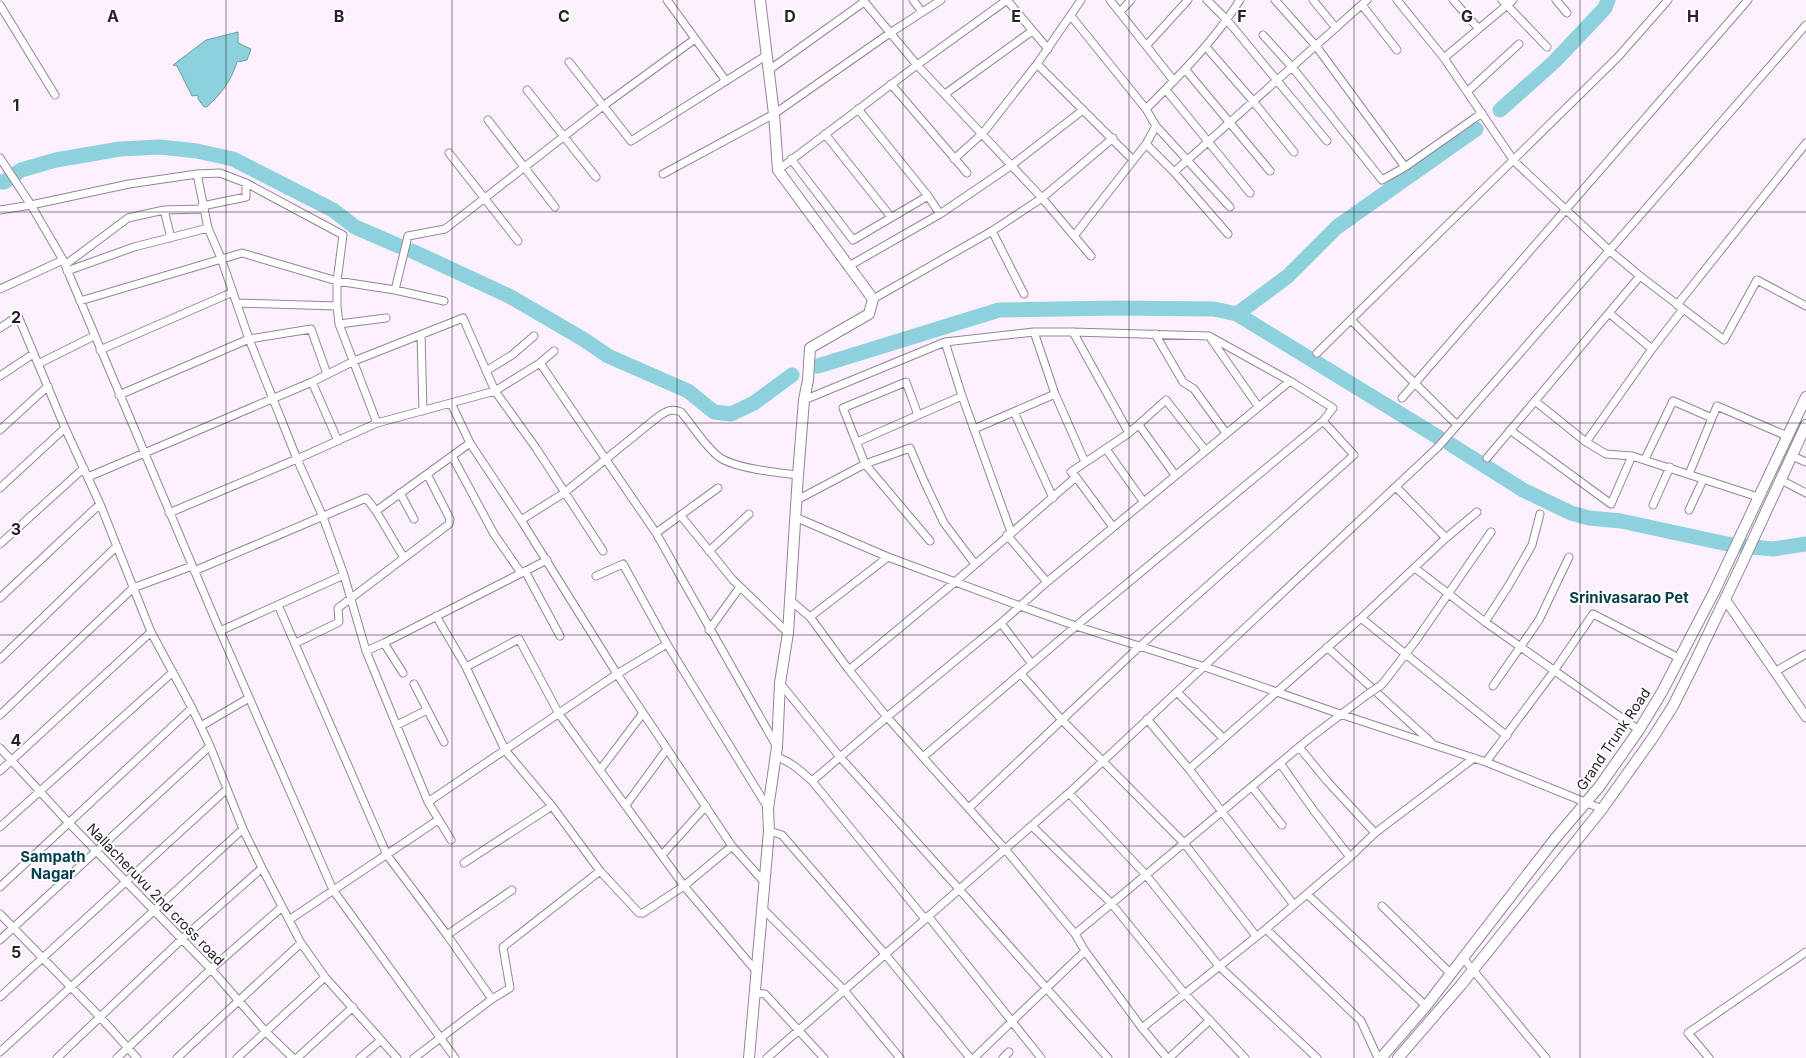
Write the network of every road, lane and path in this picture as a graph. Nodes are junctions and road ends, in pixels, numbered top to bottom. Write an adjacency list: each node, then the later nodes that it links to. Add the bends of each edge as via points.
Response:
1 (668, 0): 34 (street)
2 (760, 0): 42 (main road)
3 (913, 0): 23 (street)
4 (941, 0): 23 (street)
5 (1007, 0): 31 (street); 46 (street)
6 (1081, 0): 26 (street)
7 (1110, 0): 24 (street)
8 (1131, 0): 24 (street)
9 (1188, 0): 36 (street)
10 (1206, 0): 27 (street)
11 (1240, 0): 27 (street)
12 (1275, 0): 37 (street)
13 (1313, 0): 29 (street)
14 (1397, 0): 43 (street)
15 (1453, 0): 30 (street)
16 (1556, 0): 25 (street)
17 (1668, 0): 84 (street, via 1618,57)
18 (1748, 0): 106 (street)
19 (863, 1): 32 (street); 49 (street)
20 (1364, 2): 29 (street); 41 (street)
21 (1507, 2): 30 (street); 39 (street)
22 (0, 5): 58 (street)
23 (922, 12): 32 (street)
24 (1120, 12): 36 (street)
25 (1567, 13)
26 (1071, 16): 40 (street); 62 (street)
27 (1227, 20): 38 (street); 51 (street)
28 (1806, 25): 115 (street)
29 (1336, 28): 37 (street)
30 (1478, 29): 43 (street)
31 (1032, 31): 40 (street); 57 (street)
32 (890, 33): 46 (street); 65 (street)
33 (1263, 35): 47 (street)
34 (695, 39): 52 (street); 60 (street)
35 (1519, 44): 56 (street)
36 (1146, 46): 50 (street)
37 (1316, 46): 47 (street); 86 (street)
38 (1206, 47): 48 (street); 59 (street)
39 (1547, 47)
40 (1048, 49): 45 (street)
41 (1397, 50)
42 (767, 55): 49 (main road); 52 (street)
43 (1444, 58): 56 (street)
44 (569, 62): 60 (street)
45 (1037, 64): 63 (street); 69 (street)
46 (917, 65): 53 (street); 57 (street)
47 (1292, 67): 51 (street); 86 (street, via 1382,180)
48 (1186, 69): 50 (street); 67 (street)
49 (769, 70): 65 (main road)
50 (1174, 80): 55 (street)
51 (1277, 80): 59 (street); 74 (street)
52 (726, 81): 60 (street, via 631,141)
53 (891, 84): 61 (street); 81 (street)
54 (526, 90): 71 (street)
55 (1166, 90): 62 (street); 73 (street)
56 (1467, 92): 64 (street)
57 (945, 94): 69 (street)
58 (55, 95)
59 (1253, 101): 67 (street); 77 (street)
60 (603, 106): 71 (street)
61 (858, 109): 70 (street); 97 (street)
62 (1146, 109): 68 (street)
63 (1083, 110): 72 (street); 85 (street)
64 (1482, 113): 84 (street); 86 (street)
65 (774, 114): 88 (main road); 93 (street)
66 (488, 120): 87 (street)
67 (1230, 121): 73 (street); 89 (street)
68 (1156, 126): 76 (street); 83 (street)
69 (983, 133): 81 (street); 85 (street)
70 (825, 134): 80 (street); 108 (street)
71 (564, 137): 87 (street); 94 (street)
72 (1113, 138): 82 (street); 98 (street)
73 (1208, 141): 83 (street); 96 (street)
74 (1327, 142)
75 (1806, 143): 132 (street)
76 (1146, 144): 82 (street); 90 (street)
77 (1294, 152)
78 (448, 153): 99 (street)
79 (0, 158): 100 (street)
80 (791, 159): 88 (street); 108 (street, via 853,240)
81 (954, 159): 91 (street)
82 (1133, 160): 112 (street)
83 (1188, 160): 90 (street); 102 (street)
84 (1514, 161): 106 (street); 135 (street)
85 (1012, 165): 98 (street); 107 (street)
86 (1405, 167)
87 (524, 168): 99 (street); 101 (street)
88 (778, 170): 119 (main road)
89 (1270, 171)
90 (1174, 172): 111 (street)
91 (967, 173)
92 (197, 174): 95 (street, via 220,173); 100 (street); 103 (street)
93 (663, 174)
94 (596, 177)
95 (246, 183): 103 (street, via 246,197); 121 (street, via 343,234)
96 (1250, 192)
97 (928, 196): 107 (street); 108 (street)
98 (1042, 198): 110 (street); 112 (street)
99 (485, 199): 114 (street); 123 (street, via 445,229 408,236)
100 (31, 205): 104 (street); 118 (street)
101 (555, 207)
102 (1230, 207)
103 (203, 208): 105 (street); 109 (street)
104 (0, 210)
105 (164, 210): 113 (street); 118 (street, via 128,218)
106 (1566, 210): 115 (street); 160 (street)
107 (940, 214): 119 (street)
108 (891, 217)
109 (208, 228): 113 (street); 117 (street)
110 (992, 231): 125 (street); 126 (street)
111 (1228, 234)
112 (1074, 236): 116 (street)
113 (171, 238): 118 (street)
114 (518, 241)
115 (1610, 251): 120 (street); 180 (street)
116 (1091, 256)
117 (221, 258): 121 (street, via 242,253); 124 (street); 127 (street)
118 (65, 265): 122 (street); 127 (street)
119 (849, 266): 126 (main road)
120 (1640, 276): 132 (street); 133 (street)
121 (337, 281): 123 (street); 130 (street)
122 (0, 289)
123 (395, 290): 128 (street)
124 (233, 292): 129 (street); 148 (street)
125 (1024, 294)
126 (873, 299): 169 (main road, via 869,314 810,348)
127 (80, 301): 142 (street)
128 (444, 301)
129 (236, 303): 130 (street); 145 (street)
130 (336, 306): 136 (street)
131 (1806, 306): 132 (street, via 1757,280 1724,340)
132 (1680, 307): 147 (street)
133 (1609, 313): 147 (street); 170 (street)
134 (386, 318): 136 (street)
135 (1351, 320): 150 (street); 160 (street)
136 (339, 324): 152 (street)
137 (0, 328): 151 (street, via 18,316)
138 (1034, 332): 139 (street); 146 (street); 163 (street)
139 (1073, 332): 140 (street); 186 (street)
140 (1155, 334): 144 (street); 187 (street, via 1183,382 1194,389)
141 (421, 335): 152 (street); 155 (street, via 463,318); 173 (street)
142 (94, 336): 148 (street); 154 (street)
143 (534, 336): 155 (street)
144 (1209, 336): 158 (street); 172 (street)
145 (248, 339): 156 (street, via 311,329); 164 (street); 168 (street)
146 (945, 342): 165 (street); 169 (street)
147 (1652, 349): 192 (street)
148 (100, 350): 164 (street)
149 (554, 351): 153 (street)
150 (1317, 353)
151 (34, 354): 154 (street); 157 (street)
152 (354, 361): 156 (street); 178 (street)
153 (540, 363): 162 (street); 200 (street)
154 (38, 364): 161 (street)
155 (486, 371): 162 (street)
156 (327, 374): 159 (street)
157 (0, 376)
158 (1290, 381): 172 (street); 177 (street, via 1333,408)
159 (312, 382): 168 (street); 190 (street)
160 (1415, 383): 167 (street); 180 (street)
161 (48, 386): 182 (street); 184 (street)
162 (495, 391): 171 (street); 222 (street)
163 (1055, 394): 174 (street); 204 (street)
164 (119, 395): 196 (street)
165 (962, 396): 175 (street); 183 (street)
166 (1806, 397): 188 (main road, Grand Trunk Road)
167 (1402, 398)
168 (272, 399): 196 (street); 202 (street)
169 (804, 400): 211 (main road)
170 (1535, 401): 185 (street); 192 (street)
171 (451, 404): 173 (street); 193 (street)
172 (1258, 406): 187 (street)
173 (423, 411): 178 (street)
174 (1014, 412): 183 (street); 224 (street)
175 (918, 416): 191 (street); 191 (street, via 906,382 842,408)
176 (1712, 418): 188 (street, via 1717,406); 203 (street, via 1673,401); 210 (street)
177 (1324, 421): 276 (street); 285 (street, via 1354,455)
178 (377, 422): 190 (street)
179 (1139, 425): 186 (street); 195 (street, via 1166,400); 212 (street)
180 (1457, 425): 217 (street)
181 (1806, 425): 189 (main road)
182 (65, 428): 208 (street); 218 (street)
183 (974, 429): 243 (street)
184 (0, 430)
185 (1510, 430): 198 (street, via 1611,504); 201 (street)
186 (1129, 433): 194 (street)
187 (1226, 433): 195 (street)
188 (1787, 436): 223 (main road, Grand Trunk Road)
189 (1804, 436): 199 (main road)
190 (338, 440): 202 (street)
191 (857, 442): 206 (street)
192 (1586, 442): 198 (street, via 1606,454)
193 (470, 443): 197 (street); 239 (street)
194 (1106, 449): 204 (street); 226 (street)
195 (1205, 450): 212 (street)
196 (144, 454): 213 (street); 231 (street)
197 (452, 456): 209 (street); 257 (street, via 494,534)
198 (1632, 456): 203 (street)
199 (1792, 456): 205 (street); 216 (main road)
200 (606, 458): 211 (street, via 658,416 676,409 721,458 756,470); 222 (street); 242 (street)
201 (1487, 458)
202 (297, 459): 231 (street); 236 (street)
203 (1645, 460): 207 (street)
204 (1086, 462): 214 (street, via 1071,472)
205 (1806, 462)
206 (865, 464): 225 (street); 245 (street); 254 (street, via 910,448 944,523)
207 (1670, 467): 210 (street); 228 (street)
208 (84, 468): 213 (street); 246 (street)
209 (427, 474): 221 (street); 252 (street, via 450,519 449,524)
210 (1689, 474): 215 (street)
211 (798, 475): 225 (main road)
212 (1175, 475): 226 (street)
213 (88, 477): 227 (street)
214 (1076, 477): 224 (street); 240 (street)
215 (1703, 480): 223 (street); 229 (street)
216 (1781, 480): 220 (street); 267 (main road)
217 (1396, 487): 244 (street); 295 (street)
218 (0, 488)
219 (718, 488): 235 (street)
220 (1806, 492)
221 (400, 493): 230 (street); 238 (street)
222 (564, 493): 239 (street); 248 (street)
223 (1758, 497): 291 (main road, Grand Trunk Road, via 1728,564)
224 (1053, 498): 243 (street)
225 (797, 500): 237 (main road)
226 (1143, 501): 240 (street)
227 (100, 504): 247 (street); 265 (street)
228 (1653, 506)
229 (1689, 510)
230 (376, 511): 236 (street, via 366,498); 252 (street)
231 (169, 512): 255 (street)
232 (1477, 512): 244 (street)
233 (749, 514): 249 (street)
234 (1540, 514): 274 (street, via 1532,545)
235 (681, 516): 242 (street); 249 (street)
236 (324, 517): 255 (street); 258 (street)
237 (795, 517): 250 (street); 268 (main road)
238 (414, 519)
239 (522, 520): 253 (street)
240 (1113, 527): 261 (street)
241 (1491, 532): 264 (street)
242 (656, 533): 277 (street)
243 (1009, 534): 254 (street); 261 (street)
244 (1446, 538): 256 (street)
245 (930, 541)
246 (0, 544)
247 (117, 546): 263 (street); 292 (street)
248 (603, 551)
249 (709, 551): 262 (street)
250 (888, 557): 260 (street); 272 (street)
251 (1569, 557): 287 (street, via 1539,620)
252 (404, 558): 266 (street)
253 (547, 560): 257 (street); 301 (street)
254 (975, 564): 260 (street)
255 (193, 568): 263 (street); 278 (street)
256 (1415, 568): 264 (street); 273 (street)
257 (523, 572): 271 (street); 281 (street)
258 (344, 575): 266 (street); 269 (street)
259 (596, 576): 284 (street, via 623,564)
260 (955, 582): 270 (street); 296 (street)
261 (1047, 582): 270 (street)
262 (740, 587): 277 (street); 280 (street)
263 (133, 588): 279 (street); 314 (street)
264 (1448, 595): 274 (street); 289 (street)
265 (0, 598)
266 (350, 598): 282 (street, via 338,608 339,622); 288 (street)
267 (1725, 599): 298 (street); 354 (main road, via 1673,706)
268 (790, 600): 272 (street); 280 (main road)
269 (278, 605): 278 (street); 282 (street)
270 (1020, 606): 275 (street); 276 (street)
271 (436, 616): 283 (street); 294 (street)
272 (810, 617): 296 (street)
273 (1361, 618): 286 (street); 289 (street)
274 (1485, 622): 287 (street)
275 (1001, 624): 293 (street); 315 (street)
276 (1076, 626): 285 (street); 293 (street)
277 (709, 630): 331 (street)
278 (220, 631): 308 (street)
279 (151, 632): 299 (street); 335 (street)
280 (788, 633): 304 (main road)
281 (560, 636)
282 (296, 643): 369 (street)
283 (384, 643): 288 (street); 300 (street)
284 (667, 644): 301 (street); 352 (street)
285 (1140, 646): 295 (street); 318 (street)
286 (1327, 647): 306 (street); 325 (street)
287 (1520, 647): 297 (street); 305 (street)
288 (366, 651): 319 (street)
289 (1406, 654): 313 (street, bridge, via 1380,686); 322 (street)
290 (1806, 654): 298 (street)
291 (1679, 658): 297 (street, via 1593,614); 321 (main road, Grand Trunk Road)
292 (0, 659)
293 (1032, 664): 302 (street)
294 (466, 667): 312 (street, via 518,639); 330 (street)
295 (1205, 667): 306 (street); 307 (street)
296 (849, 670): 315 (street)
297 (1554, 671): 321 (street); 322 (street)
298 (1776, 671): 316 (street)
299 (173, 672): 309 (street); 345 (street)
300 (403, 673)
301 (617, 674): 311 (street); 312 (street)
302 (1021, 674): 318 (street); 333 (street)
303 (414, 684): 310 (street)
304 (780, 684): 331 (main road); 332 (street)
305 (1492, 686)
306 (1276, 691): 313 (street); 323 (street)
307 (1177, 692): 317 (street); 323 (street)
308 (249, 698): 320 (street); 381 (street)
309 (192, 708): 320 (street); 357 (street)
310 (427, 710): 319 (street); 324 (street)
311 (643, 713): 329 (street); 340 (street)
312 (559, 714): 330 (street); 340 (street)
313 (1340, 714): 325 (street); 327 (street)
314 (0, 715)
315 (887, 717): 332 (street); 333 (street)
316 (1806, 717)
317 (1147, 719): 336 (street); 339 (street)
318 (1062, 720): 336 (street); 353 (street)
319 (397, 725): 347 (street)
320 (201, 726): 326 (street)
321 (1639, 730): 348 (main road, Grand Trunk Road)
322 (1507, 736): 337 (street)
323 (1223, 738): 339 (street)
324 (444, 742)
325 (1434, 745): 334 (street)
326 (210, 746): 344 (street); 368 (street)
327 (1299, 747): 338 (street); 363 (street)
328 (0, 748): 335 (street, Nallacheruvu 2nd cross road)
329 (667, 749): 349 (street); 351 (street)
330 (505, 750): 347 (street); 350 (street)
331 (776, 752): 342 (street); 352 (main road)
332 (840, 757): 342 (street); 380 (street)
333 (923, 757): 353 (street)
334 (1474, 758): 337 (street); 363 (street)
335 (12, 760): 341 (street); 345 (street, Nallacheruvu 2nd cross road)
336 (1102, 762): 346 (street); 365 (street)
337 (1486, 762): 348 (street)
338 (1280, 763): 343 (street); 371 (street)
339 (1188, 769): 355 (street)
340 (600, 770): 349 (street)
341 (0, 771)
342 (812, 781): 391 (street)
343 (1252, 787): 355 (street); 358 (street)
344 (227, 789): 361 (street); 376 (street)
345 (40, 791): 357 (street, Nallacheruvu 2nd cross road); 360 (street)
346 (1069, 794): 359 (street); 375 (street)
347 (428, 802): 356 (street)
348 (1586, 802): 354 (street); 404 (main road, Grand Trunk Road)
349 (626, 805): 370 (street)
350 (552, 806): 372 (street); 374 (street)
351 (706, 806): 366 (street); 370 (street)
352 (768, 808): 362 (main road)
353 (969, 808): 367 (street)
354 (1602, 809): 408 (main road)
355 (1221, 812): 365 (street); 385 (street)
356 (438, 820): 364 (street); 369 (street)
357 (68, 822): 368 (street, Nallacheruvu 2nd cross road); 379 (street)
358 (1282, 825)
359 (1032, 826): 367 (street); 384 (street)
360 (0, 827)
361 (243, 829): 373 (street); 389 (street)
362 (769, 831): 377 (main road); 403 (street, via 782,835)
363 (1375, 833): 371 (street)
364 (452, 840)
365 (1184, 843): 375 (street); 397 (street)
366 (732, 846): 377 (street); 378 (street)
367 (1005, 849): 380 (street); 395 (street)
368 (98, 852): 376 (street, Nallacheruvu 2nd cross road); 393 (street)
369 (387, 855): 381 (street); 396 (street)
370 (662, 855): 378 (street)
371 (1350, 857): 383 (street)
372 (464, 863)
373 (262, 868): 386 (street); 398 (street)
374 (600, 871): 378 (street, via 643,914); 418 (street, via 503,947 510,988)
375 (1146, 875): 384 (street); 406 (street)
376 (126, 880): 389 (street, Nallacheruvu 2nd cross road); 405 (street)
377 (764, 882): 388 (main road)
378 (684, 886): 409 (street)
379 (0, 887)
380 (960, 889): 391 (street); 413 (street)
381 (333, 890): 392 (street); 428 (street)
382 (512, 890): 396 (street)
383 (1306, 894): 385 (street); 420 (street)
384 (1111, 903): 395 (street); 416 (street)
385 (1294, 905): 394 (street)
386 (282, 906): 392 (street); 407 (street)
387 (1382, 906): 410 (street)
388 (762, 908): 409 (main road); 414 (street)
389 (154, 909): 398 (street, Nallacheruvu 2nd cross road); 412 (street)
390 (0, 914): 393 (street)
391 (927, 918): 403 (street); 424 (street)
392 (289, 920): 400 (street)
393 (13, 928): 399 (street); 405 (street)
394 (1266, 929): 397 (street); 455 (street, via 1361,1021)
395 (1075, 934): 401 (street)
396 (447, 935): 418 (street)
397 (1256, 936): 406 (street)
398 (182, 939): 407 (street, Nallacheruvu 2nd cross road); 422 (street)
399 (0, 940)
400 (301, 943): 411 (street); 419 (street)
401 (1085, 951): 413 (street); 425 (street)
402 (1806, 952): 458 (street, via 1688,1032)
403 (885, 954): 414 (street); 447 (street)
404 (1463, 958): 408 (street); 410 (main road, Grand Trunk Road)
405 (43, 959): 412 (street); 417 (street)
406 (1219, 966): 416 (street); 454 (street)
407 (211, 969): 419 (street, Nallacheruvu 2nd cross road); 430 (street)
408 (1473, 970): 456 (main road); 457 (street)
409 (756, 971): 415 (main road)
410 (1451, 974): 420 (main road, Grand Trunk Road)
411 (325, 977): 421 (street); 427 (street)
412 (71, 988): 422 (street); 431 (street)
413 (1046, 988): 424 (street); 451 (street)
414 (844, 990): 426 (street); 446 (street)
415 (754, 993): 426 (street, via 765,994); 443 (main road)
416 (1184, 994): 423 (street); 425 (street)
417 (0, 997)
418 (492, 999): 428 (street)
419 (239, 1000): 427 (street, Nallacheruvu 2nd cross road); 436 (street)
420 (1426, 1006): 455 (main road, Grand Trunk Road)
421 (353, 1008): 429 (street); 438 (street)
422 (100, 1017): 430 (street); 433 (street)
423 (1210, 1020): 452 (street); 453 (street)
424 (1011, 1022): 448 (street); 450 (street)
425 (1142, 1028): 452 (street)
426 (799, 1030): 444 (street); 445 (street)
427 (266, 1032): 437 (street); 438 (street, Nallacheruvu 2nd cross road)
428 (441, 1037): 441 (street); 442 (street)
429 (381, 1040): 439 (street); 440 (street)
430 (127, 1049): 434 (street); 435 (street)
431 (0, 1052)
432 (1009, 1052): 449 (street)
433 (57, 1058)
434 (117, 1058)
435 (137, 1058)
436 (177, 1058)
437 (237, 1058)
438 (295, 1058)
439 (360, 1058)
440 (397, 1058)
441 (414, 1058)
442 (455, 1058)
443 (748, 1058)
444 (768, 1058)
445 (824, 1058)
446 (900, 1058)
447 (970, 1058)
448 (974, 1058)
449 (1003, 1058)
450 (1041, 1058)
451 (1108, 1058)
452 (1168, 1058)
453 (1244, 1058)
454 (1318, 1058)
455 (1380, 1058)
456 (1398, 1058)
457 (1546, 1058)
458 (1709, 1058)

